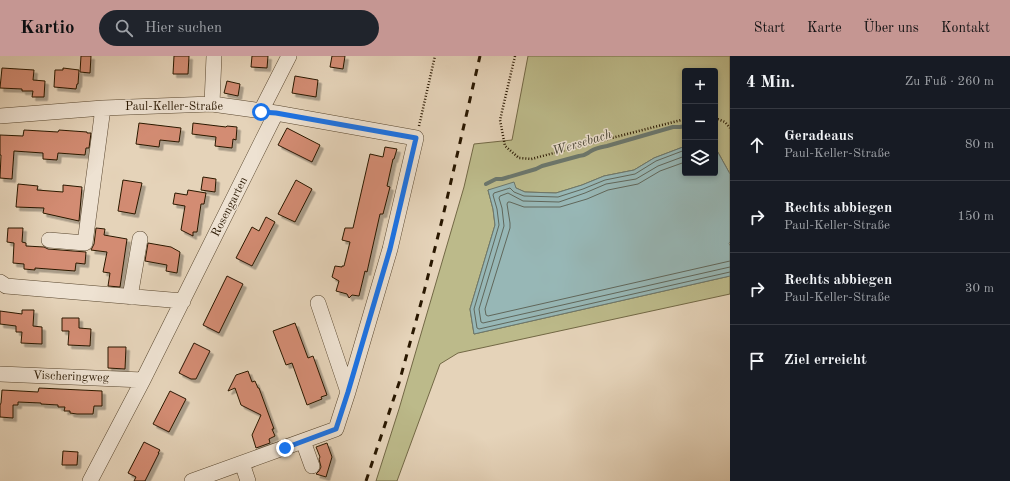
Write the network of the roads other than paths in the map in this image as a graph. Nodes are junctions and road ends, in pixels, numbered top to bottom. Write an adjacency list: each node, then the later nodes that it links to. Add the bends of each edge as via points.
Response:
1 (214, 56): 3 (street)
2 (289, 56): 5 (street)
3 (212, 104): 4 (street, Paul-Keller-Straße); 5 (street, Paul-Keller-Straße)
4 (103, 108): 7 (street, Paul-Keller-Straße); 9 (street, via 85,243)
5 (261, 112): 6 (street, Paul-Keller-Straße)
6 (276, 113): 12 (street, Rosengarten); 16 (street, Paul-Keller-Straße, via 416,138 390,249)
7 (0, 116)
8 (140, 239): 11 (street)
9 (49, 240)
10 (0, 282): 11 (street, via 6,286)
11 (130, 297): 12 (street)
12 (183, 301): 15 (street, Rosengarten)
13 (318, 304): 16 (street)
14 (0, 374): 15 (street, Vischeringweg)
15 (143, 380): 20 (street, Rosengarten)
16 (348, 392): 17 (street, via 336,429)
17 (303, 441): 18 (street); 19 (street)
18 (242, 464): 21 (street); 22 (street)
19 (312, 466)
20 (93, 480)
21 (192, 481)
22 (248, 481)

